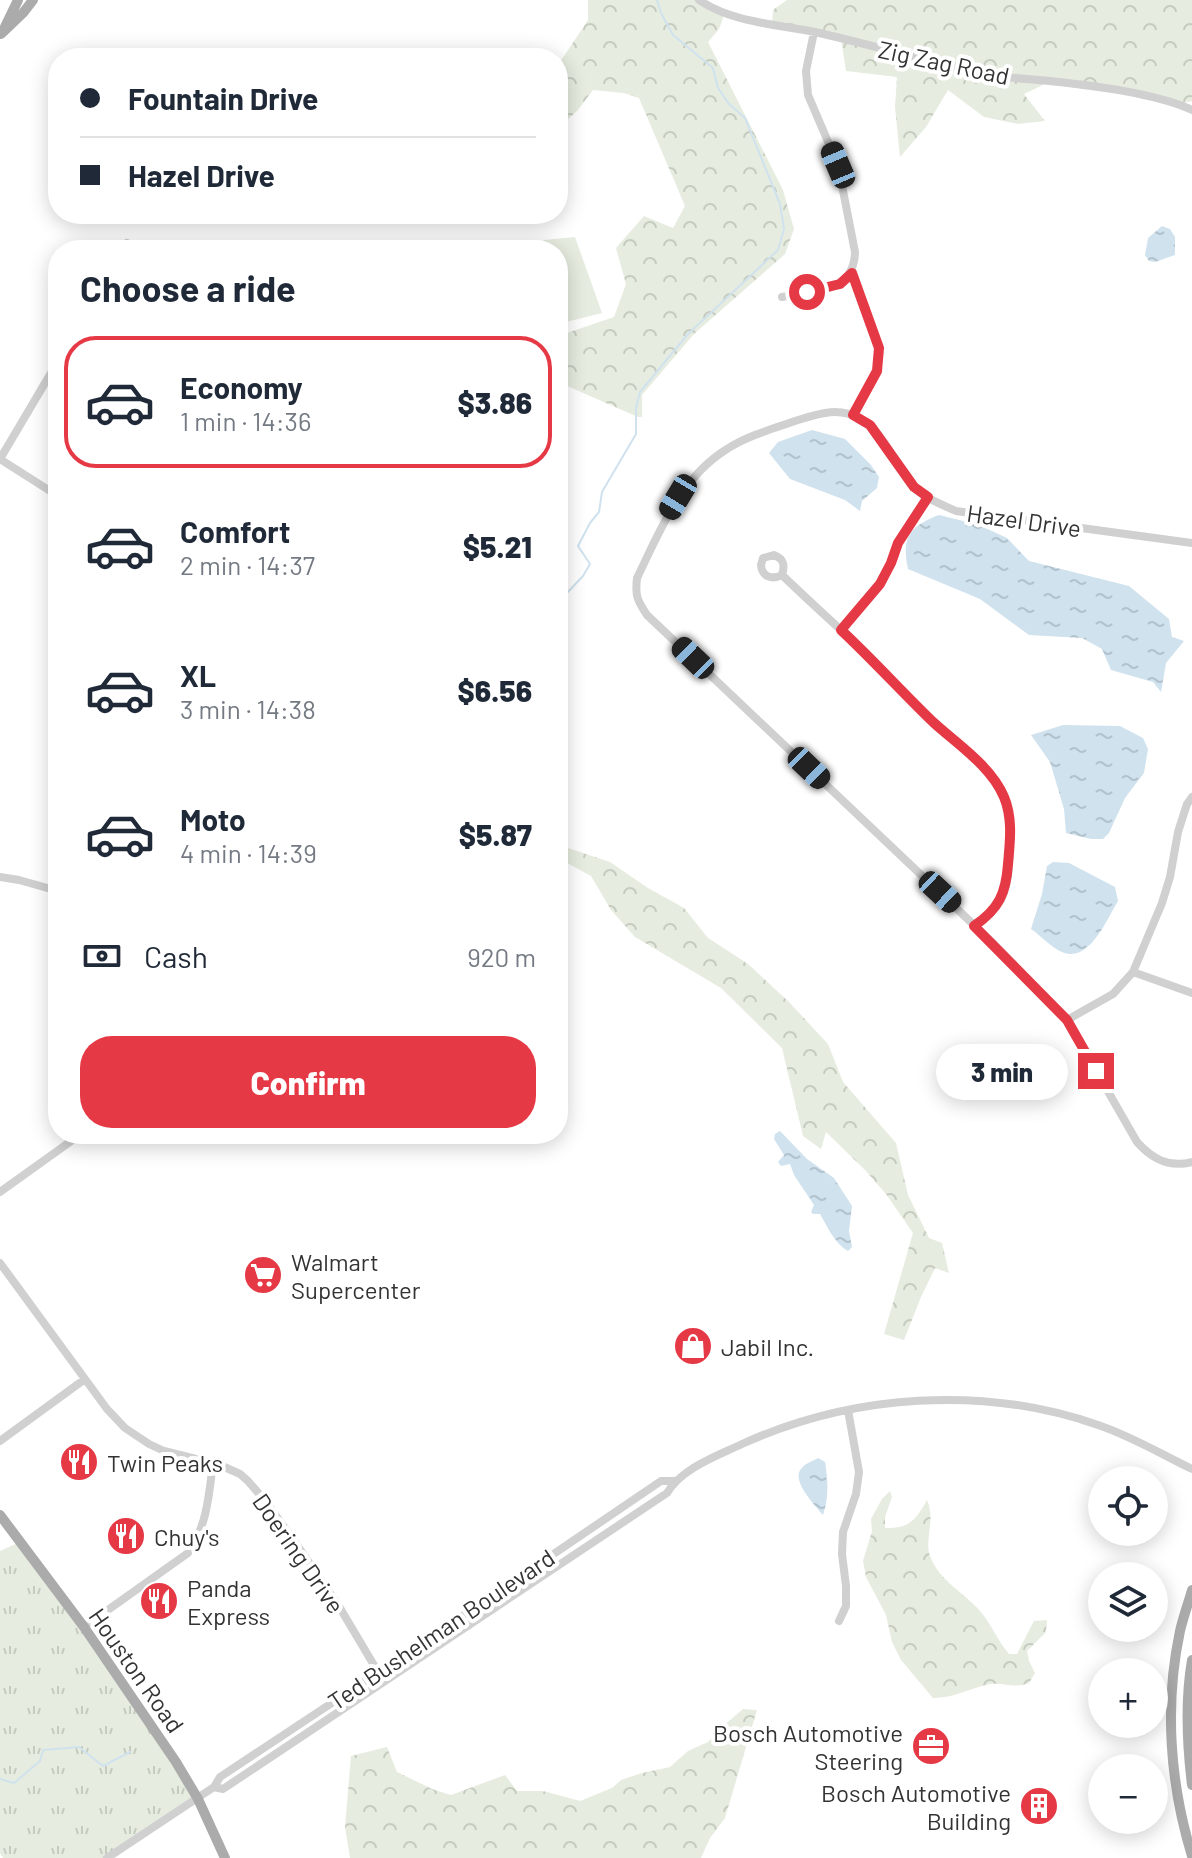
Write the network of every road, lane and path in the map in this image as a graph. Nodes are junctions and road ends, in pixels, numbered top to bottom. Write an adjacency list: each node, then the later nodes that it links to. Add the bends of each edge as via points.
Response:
1 (18, 0): 5 (main road)
2 (33, 0): 5 (main road)
3 (699, 0): 4 (street, Zig Zag Road, via 746,20)
4 (814, 32): 6 (street, Zig Zag Road, via 1003,77 1118,91); 7 (street, via 806,71 808,95 838,165 855,252)
5 (1, 35)
6 (1192, 110)
7 (852, 273): 8 (street, via 840,284); 10 (street, via 879,348 877,371)
8 (782, 297)
9 (48, 378): 11 (street)
10 (853, 415): 13 (street, Hazel Drive, via 870,425 914,487); 20 (street, via 823,412 760,433 727,448 700,469 667,515 637,578 637,601)
11 (0, 459): 12 (street)
12 (48, 490)
13 (928, 497): 14 (street, Hazel Drive, via 956,511); 16 (street, via 898,543 880,584)
14 (1192, 543)
15 (782, 575): 16 (street)
16 (841, 630): 20 (street, via 981,765 1003,795 1010,825 1006,885 992,912)
17 (1192, 797): 21 (street, via 1162,903)
18 (0, 877): 19 (street)
19 (48, 888)
20 (974, 926): 23 (street)
21 (1133, 972): 22 (street); 23 (street, via 1113,994)
22 (1192, 993)
23 (1067, 1020): 25 (street, via 1137,1142 1169,1163)
24 (67, 1144): 26 (street)
25 (1192, 1162)
26 (0, 1192)
27 (0, 1263): 28 (street, Doering Drive)
28 (85, 1379): 30 (street); 31 (street, Doering Drive, via 112,1416 138,1438 164,1451)
29 (848, 1410): 32 (street, Ted Bushelman Boulevard, via 949,1400 1037,1409 1101,1425); 33 (street, Ted Bushelman Boulevard, via 753,1439); 36 (street, via 859,1472 842,1542 846,1606)
30 (0, 1441)
31 (213, 1463): 37 (street, via 202,1528 188,1553); 39 (street, Doering Drive, via 240,1474 267,1503)
32 (1192, 1469)
33 (674, 1481): 39 (street, Ted Bushelman Boulevard, via 661,1481); 41 (street, Ted Bushelman Boulevard, via 667,1493 223,1789)
34 (0, 1515): 37 (main road, Houston Road)
35 (1192, 1590): 43 (main road, via 1174,1670 1171,1732 1173,1775)
36 (839, 1621)
37 (84, 1627): 42 (main road, Houston Road)
38 (1192, 1660): 40 (main road)
39 (378, 1672): 41 (street, Ted Bushelman Boulevard, via 220,1777)
40 (1192, 1785)
41 (214, 1787): 42 (street, Ted Bushelman Boulevard)
42 (198, 1799): 44 (street, Ted Bushelman Boulevard); 45 (main road, Houston Road)
43 (1192, 1856)
44 (107, 1858)
45 (225, 1858)

